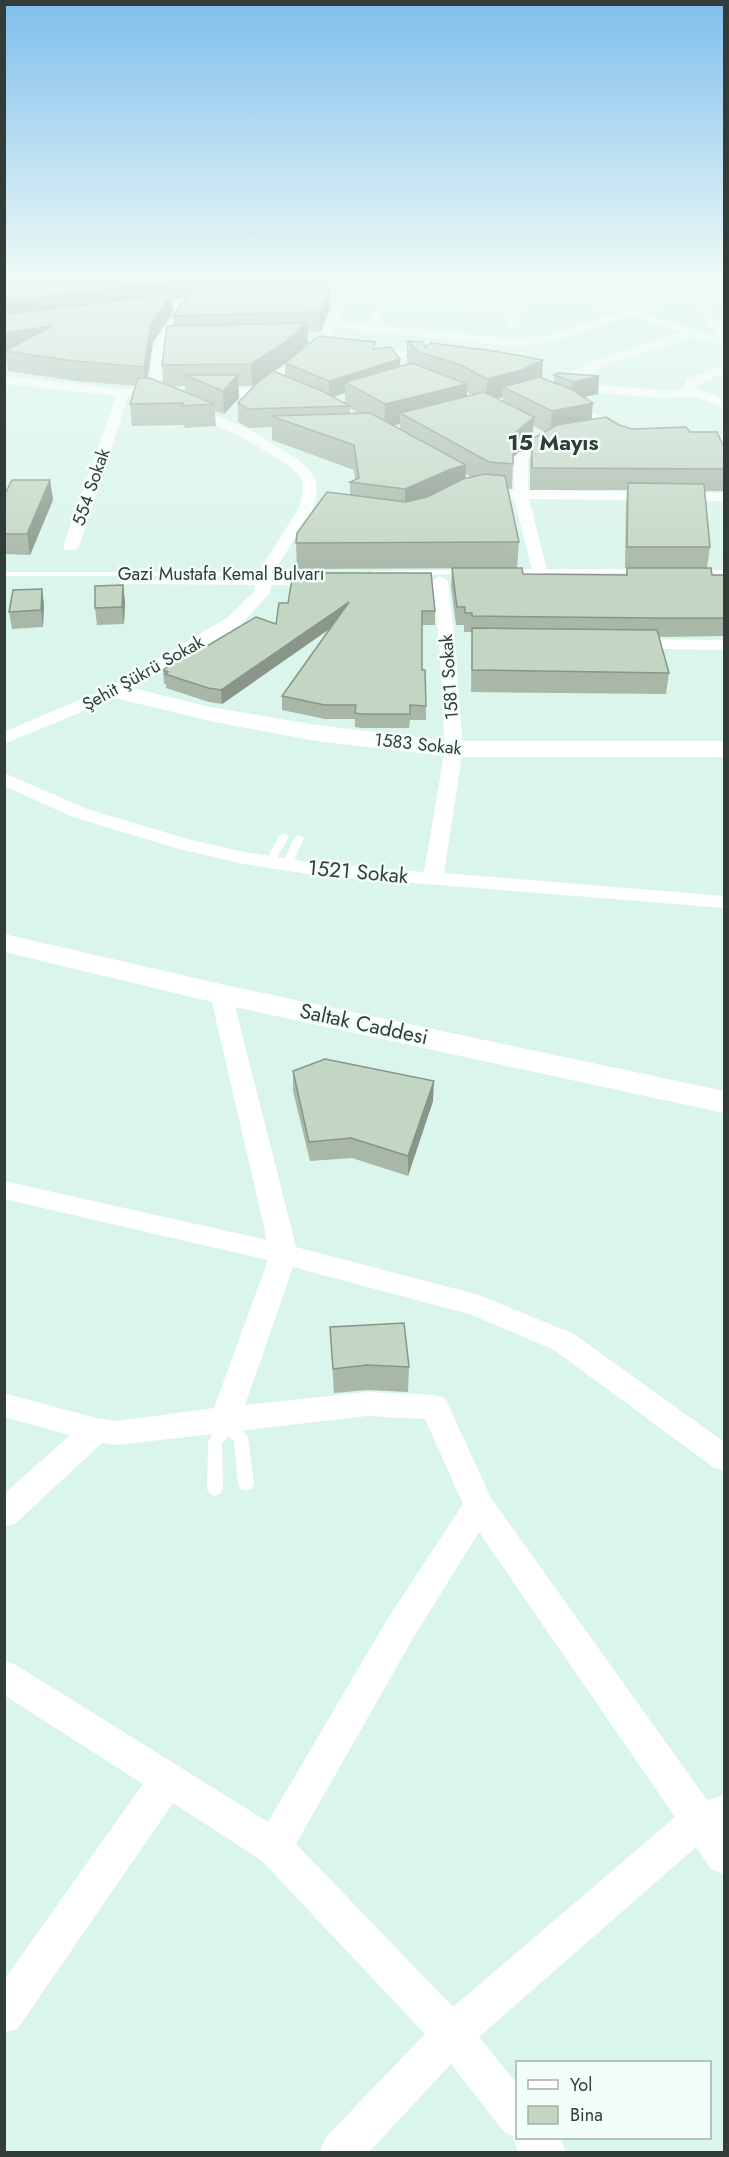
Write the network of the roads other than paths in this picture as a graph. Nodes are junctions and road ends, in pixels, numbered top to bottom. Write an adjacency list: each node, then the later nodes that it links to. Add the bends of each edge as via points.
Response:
1 (158, 377): 11 (street)
2 (277, 377): 6 (street)
3 (565, 377): 7 (street)
4 (705, 377): 12 (street, via 690,383 690,390)
5 (4, 380): 10 (street)
6 (272, 381): 8 (street); 9 (street)
7 (553, 381): 12 (street, via 647,393); 15 (street, via 534,395 576,406)
8 (290, 389)
9 (257, 392): 11 (street); 13 (street)
10 (123, 393): 11 (street); 22 (street, 554 Sokak)
11 (154, 393): 16 (street, via 230,420)
12 (699, 393): 14 (street)
13 (245, 402)
14 (724, 405)
15 (607, 431): 18 (street); 20 (street, via 541,438 521,458)
16 (247, 434): 17 (street); 31 (street, Şehit Şükrü Sokak, via 304,472 309,481 311,509)
17 (270, 434)
18 (623, 441)
19 (466, 490): 20 (street)
20 (521, 496): 21 (street); 23 (street)
21 (724, 497)
22 (71, 547)
23 (537, 564): 24 (lane); 26 (lane)
24 (494, 571)
25 (472, 572): 35 (lane, via 370,578)
26 (655, 572)
27 (690, 572): 28 (lane)
28 (724, 572)
29 (4, 574): 31 (lane, Gazi Mustafa Kemal Bulvarı)
30 (323, 574): 31 (lane, Gazi Mustafa Kemal Bulvarı)
31 (265, 579): 32 (lane, Gazi Mustafa Kemal Bulvarı); 34 (lane, Gazi Mustafa Kemal Bulvarı); 38 (street, Şehit Şükrü Sokak, via 262,593 234,621)
32 (4, 581)
33 (463, 581): 35 (lane)
34 (311, 583)
35 (441, 587): 40 (street, 1581 Sokak, via 453,642)
36 (609, 644): 37 (street)
37 (724, 645)
38 (116, 691): 39 (street, Şehit Şükrü Sokak); 40 (street, 1583 Sokak, via 210,714 316,733)
39 (4, 739)
40 (454, 749): 41 (street, 1583 Sokak); 46 (street, 1581 Sokak)
41 (723, 754)
42 (4, 779): 45 (street, 1521 Sokak, via 90,816 186,845)
43 (284, 836): 45 (lane)
44 (300, 838): 45 (lane)
45 (279, 863): 46 (street, 1521 Sokak)
46 (433, 879): 47 (street, 1521 Sokak)
47 (724, 902)
48 (4, 943): 49 (street, Saltak Caddesi)
49 (221, 993): 50 (street, Saltak Caddesi); 52 (street)
50 (724, 1102)
51 (4, 1190): 52 (street)
52 (284, 1254): 54 (street); 56 (street, via 479,1306 564,1342)
53 (4, 1405): 55 (street)
54 (225, 1422): 55 (street, via 117,1433); 57 (lane, via 241,1438); 58 (lane, via 215,1442); 59 (street, via 367,1404 435,1407)
55 (96, 1430): 60 (street)
56 (724, 1458)
57 (246, 1484)
58 (215, 1489)
59 (479, 1506): 63 (street); 64 (street, via 400,1629)
60 (4, 1514)
61 (4, 1676): 62 (street)
62 (168, 1779): 64 (street); 66 (street)
63 (711, 1817): 65 (street); 67 (street)
64 (274, 1847): 67 (street)
65 (724, 1856)
66 (4, 2014)
67 (452, 2034): 68 (street); 70 (street)
68 (516, 2115)
69 (534, 2139): 71 (street)
70 (341, 2152)
71 (545, 2152)

